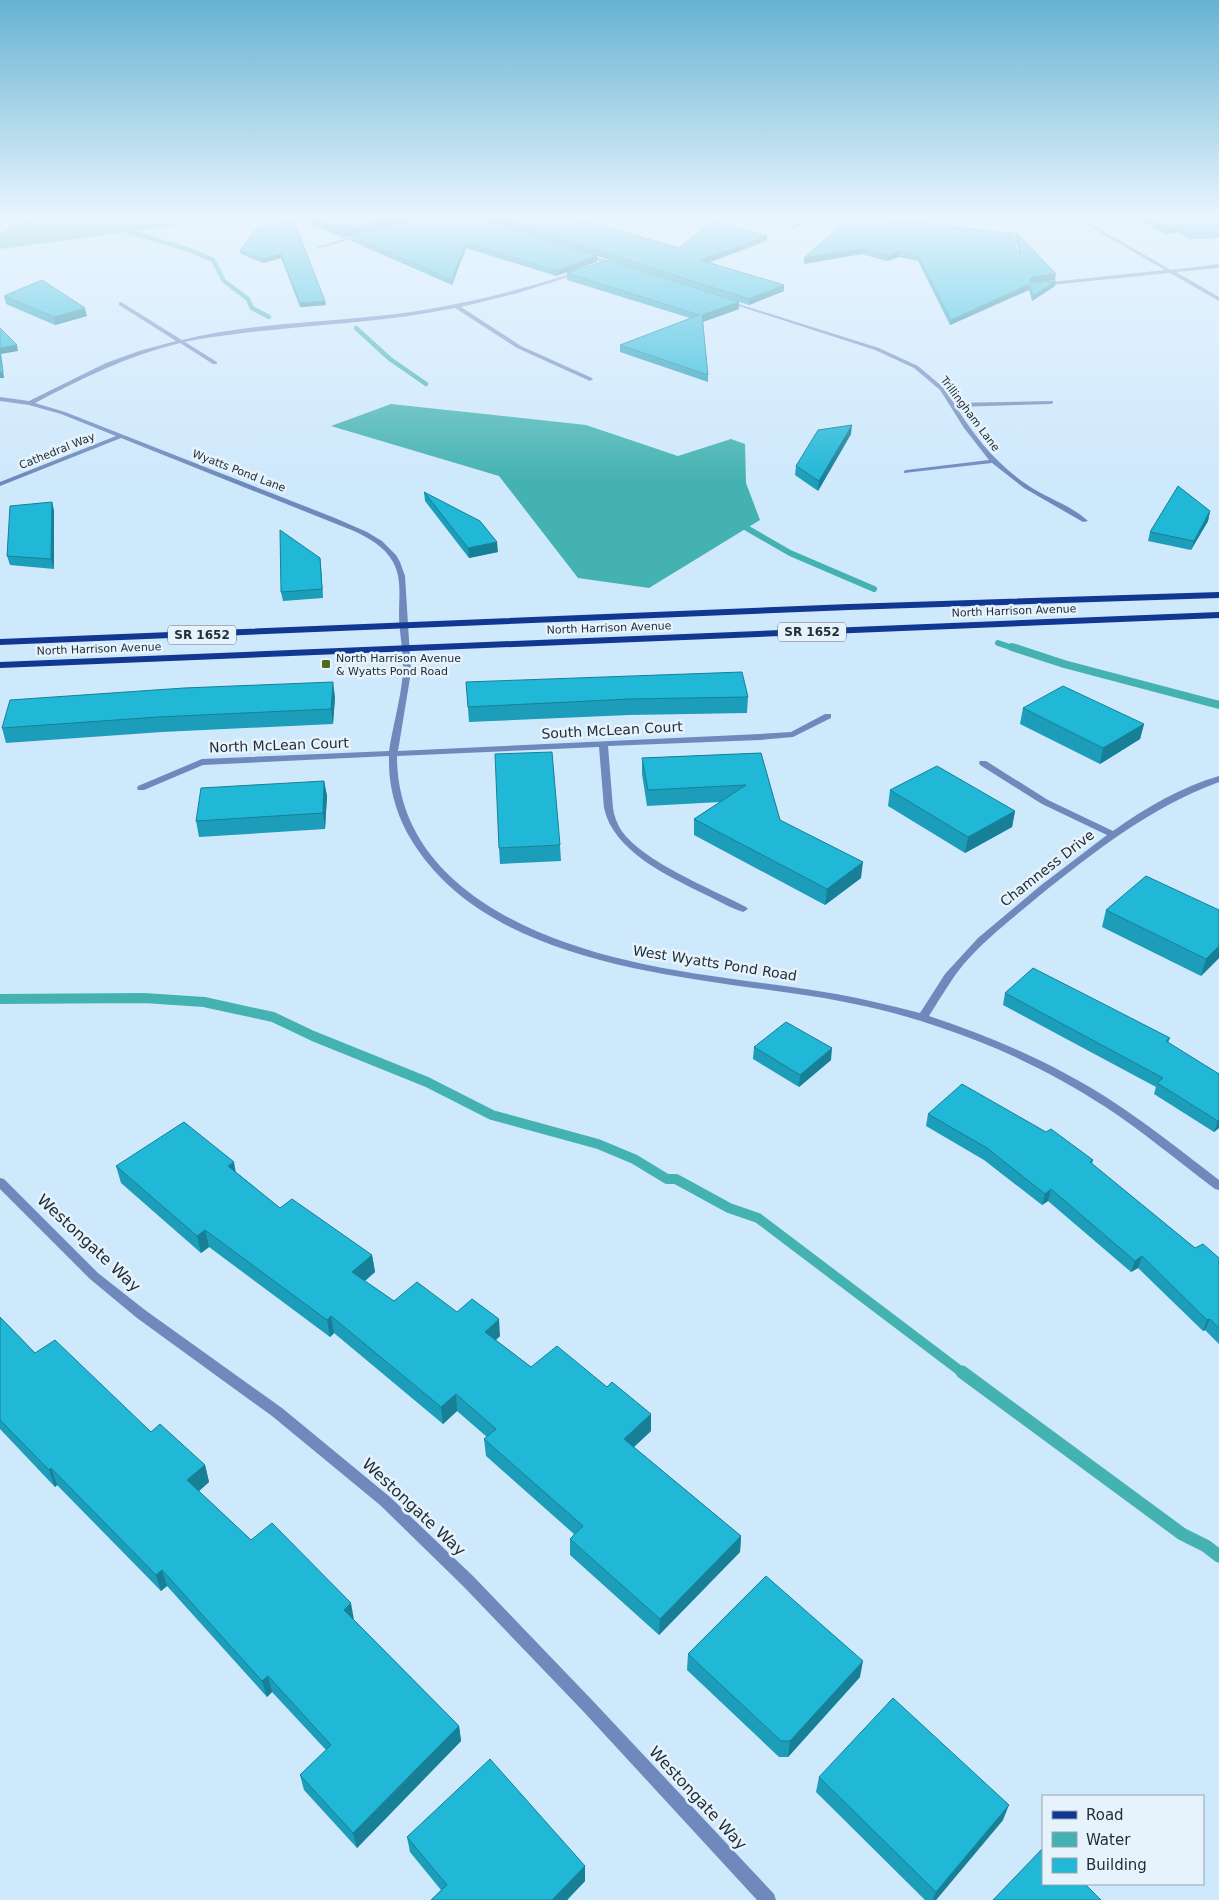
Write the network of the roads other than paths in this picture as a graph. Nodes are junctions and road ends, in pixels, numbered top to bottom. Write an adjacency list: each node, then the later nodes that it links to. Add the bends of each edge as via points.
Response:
1 (121, 304): 5 (street)
2 (472, 304): 4 (street)
3 (737, 304): 11 (street, Trillingham Lane, via 903,360 929,376 942,388)
4 (457, 307): 5 (street, via 389,317 238,330); 7 (street, via 519,347)
5 (180, 341): 6 (street); 10 (street, via 108,364)
6 (215, 363)
7 (590, 379)
8 (0, 399): 10 (street, Wyatts Pond Lane)
9 (1052, 402): 11 (street)
10 (30, 403): 12 (street, Wyatts Pond Lane)
11 (952, 405): 13 (street, Trillingham Lane)
12 (121, 436): 15 (street, Cathedral Way); 19 (street, Wyatts Pond Lane, via 333,519 372,538 393,556 400,568)
13 (993, 461): 14 (street); 16 (street, Trillingham Lane, via 1026,487)
14 (906, 472)
15 (0, 484)
16 (1085, 521)
17 (1219, 595): 19 (main road, North Harrison Avenue / SR 1652, via 849,607)
18 (1219, 614): 21 (main road, North Harrison Avenue / SR 1652)
19 (403, 627): 20 (main road, North Harrison Avenue / SR 1652); 21 (street, West Wyatts Pond Road)
20 (0, 642)
21 (404, 648): 22 (main road, North Harrison Avenue / SR 1652); 25 (street, West Wyatts Pond Road, via 407,669)
22 (0, 665)
23 (828, 716): 24 (street, South McLean Court, via 793,734)
24 (604, 744): 25 (street, South McLean Court); 30 (street, via 610,819 622,840 640,854)
25 (393, 755): 28 (street, North McLean Court, via 202,762); 31 (street, West Wyatts Pond Road, via 398,800 417,844 455,886 513,924 577,950 655,971 861,1002)
26 (983, 763): 29 (street, via 1045,802)
27 (1219, 779): 29 (street, Chamness Drive, via 1173,796)
28 (140, 788)
29 (1112, 834): 31 (street, Chamness Drive, via 975,946 949,975)
30 (744, 909)
31 (923, 1018): 33 (street, West Wyatts Pond Road, via 979,1038 1091,1094 1155,1136)
32 (0, 1182): 34 (street, Westongate Way, via 94,1276 277,1412 385,1502 468,1581)
33 (1219, 1186)
34 (768, 1900)

